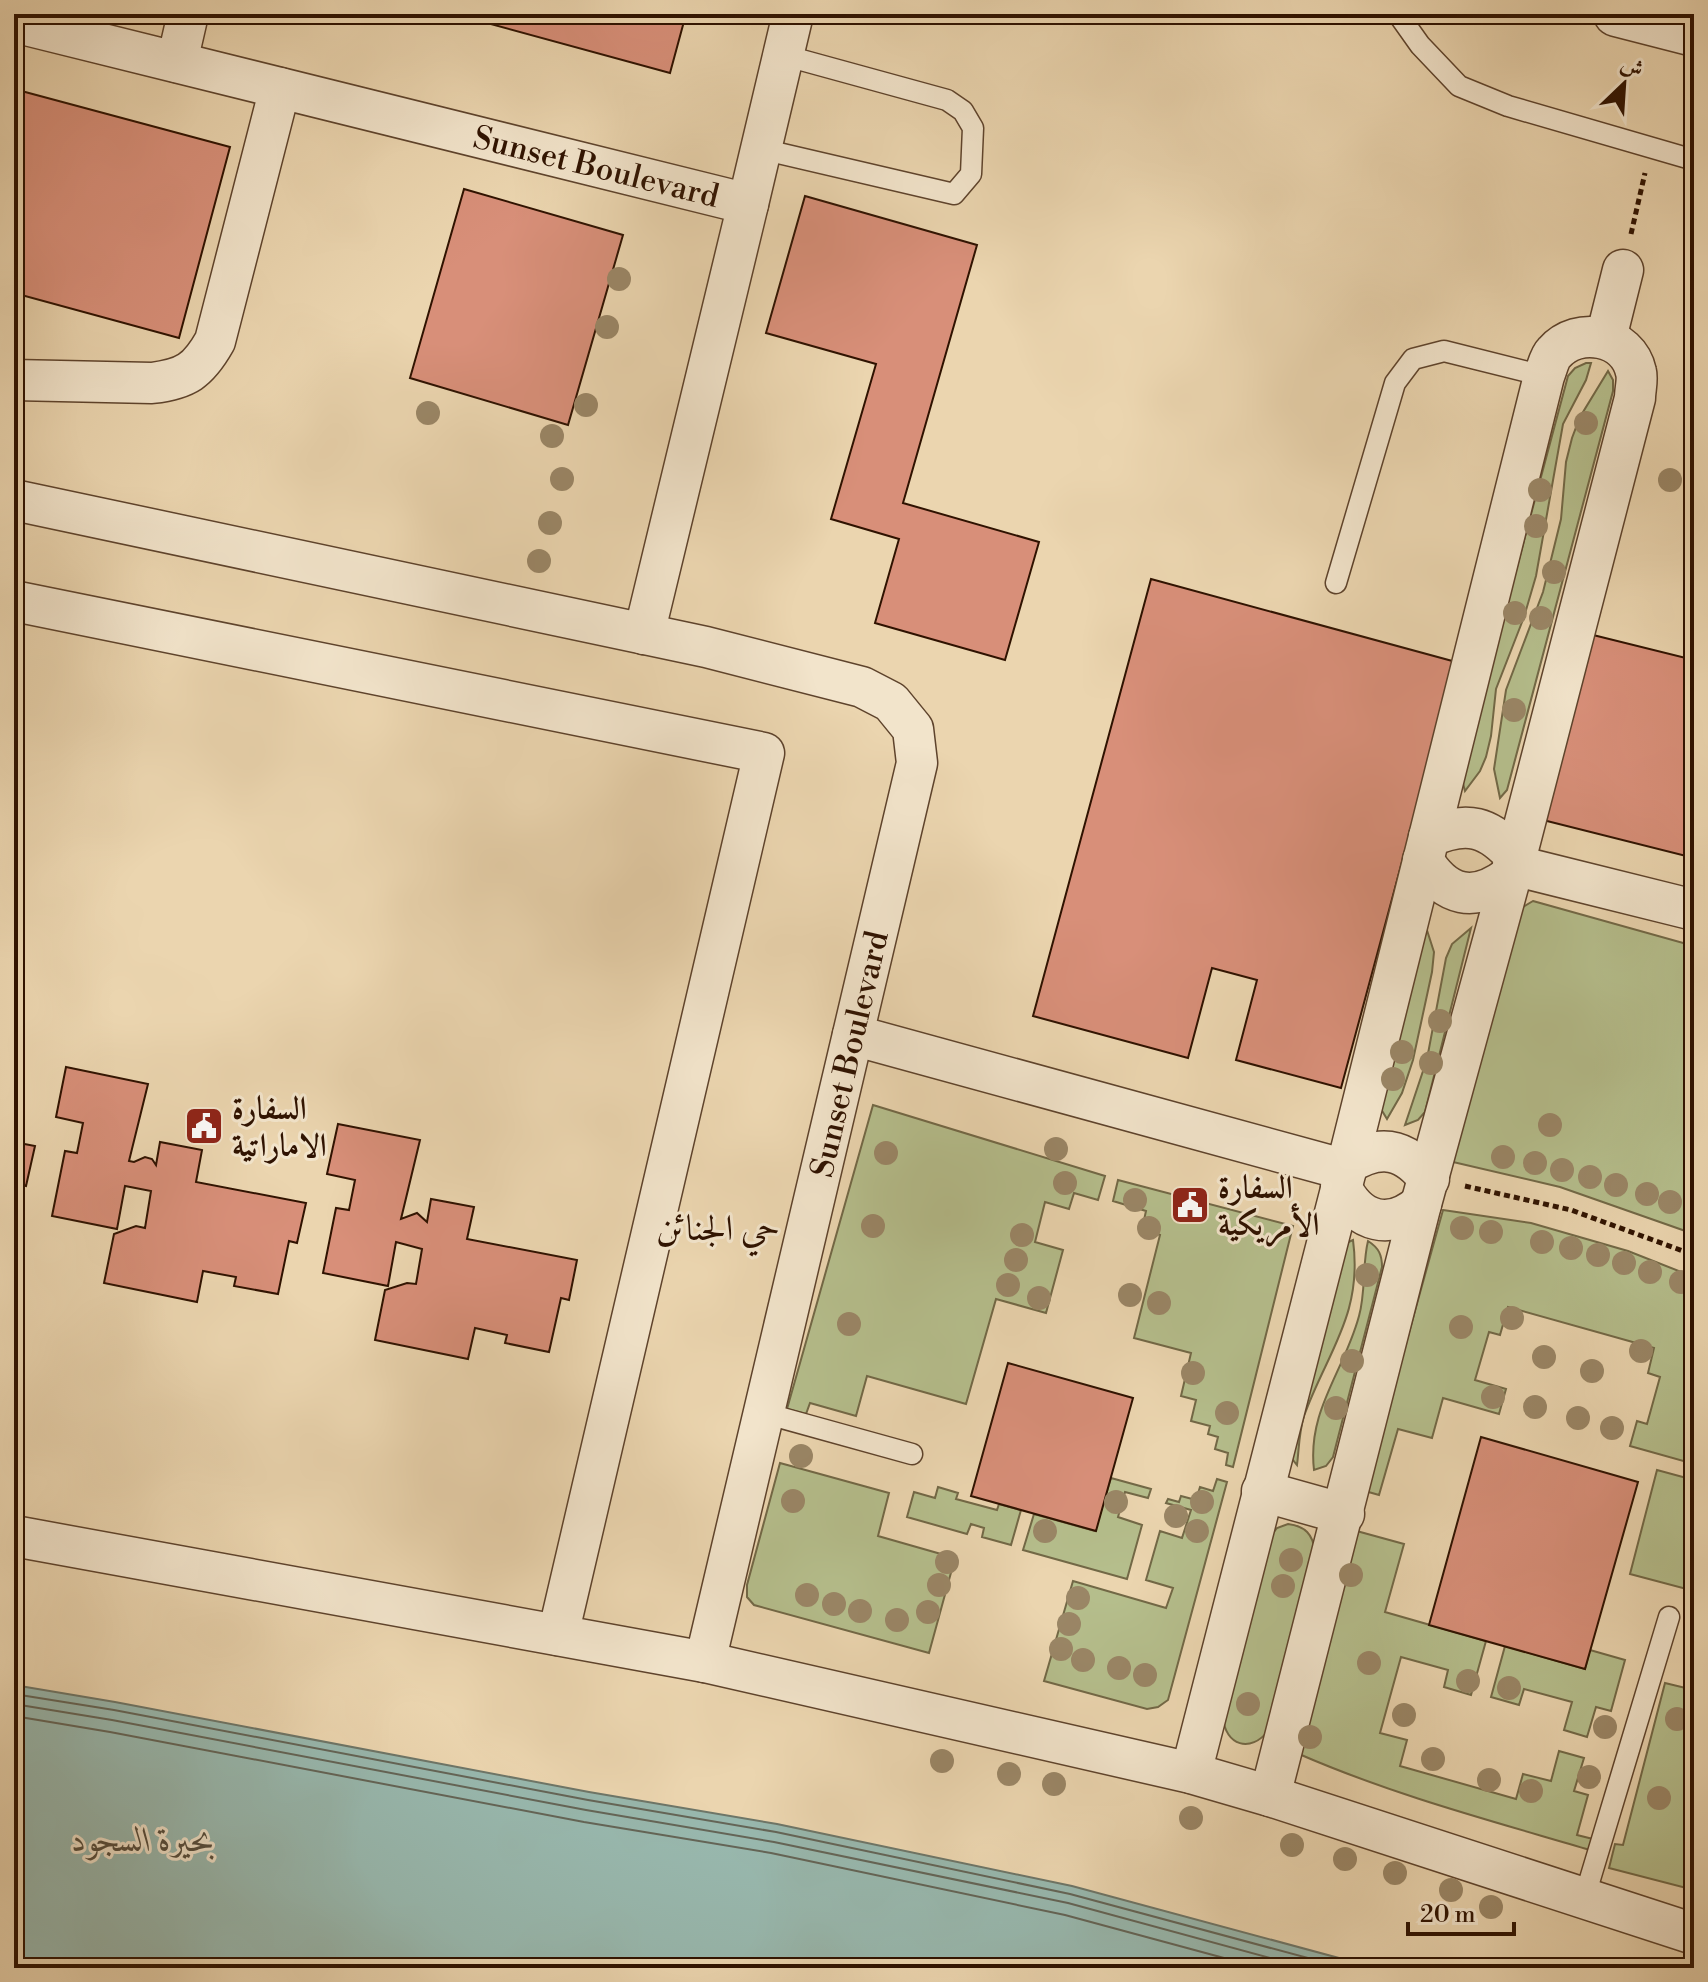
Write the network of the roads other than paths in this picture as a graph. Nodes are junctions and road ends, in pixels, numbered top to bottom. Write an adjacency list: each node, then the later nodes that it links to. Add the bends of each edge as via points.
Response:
1 (188, 14): 8 (street)
2 (793, 14): 7 (street)
3 (1398, 14): 11 (lane, via 1459,86 1508,106)
4 (1616, 14): 6 (street)
5 (33, 21): 8 (street, Sunset Boulevard)
6 (1694, 34)
7 (783, 55): 10 (street); 10 (lane, via 947,100 963,111 973,128 971,174 954,194)
8 (177, 62): 9 (street, Sunset Boulevard)
9 (280, 88): 12 (street, Sunset Boulevard); 16 (street, via 215,341 204,360 174,381)
10 (761, 149): 12 (street)
11 (1694, 160)
12 (748, 204): 20 (street, Sunset Boulevard)
13 (1623, 270): 14 (street)
14 (1606, 338): 15 (street, via 1572,339 1553,353); 22 (street, via 1625,351 1636,372 1635,398)
15 (1544, 376): 18 (lane, via 1444,351 1413,359 1395,383); 21 (street)
16 (14, 380)
17 (14, 500): 20 (street, Sunset Boulevard)
18 (1336, 583)
19 (14, 601): 33 (street, via 764,753)
20 (644, 634): 24 (street, Sunset Boulevard, via 862,687 891,702 913,729 917,763)
21 (1426, 848): 22 (street, via 1447,829 1487,831 1504,843); 22 (street, via 1432,874 1445,887 1462,893 1497,886); 25 (street)
22 (1513, 866): 23 (street); 26 (street)
23 (1694, 910)
24 (853, 1035): 25 (street); 27 (street, Sunset Boulevard)
25 (1345, 1174): 26 (street, via 1363,1154 1401,1154 1417,1164); 26 (street, via 1349,1202 1376,1220 1408,1215); 29 (street)
26 (1425, 1191): 30 (street)
27 (764, 1413): 28 (lane); 34 (street, Sunset Boulevard)
28 (912, 1454)
29 (1262, 1491): 30 (street); 35 (street)
30 (1344, 1514): 36 (street)
31 (14, 1536): 33 (street)
32 (1669, 1617): 37 (lane)
33 (558, 1635): 34 (street)
34 (705, 1662): 35 (street)
35 (1191, 1773): 36 (street)
36 (1270, 1796): 37 (street)
37 (1584, 1899): 38 (street)
38 (1694, 1934)

